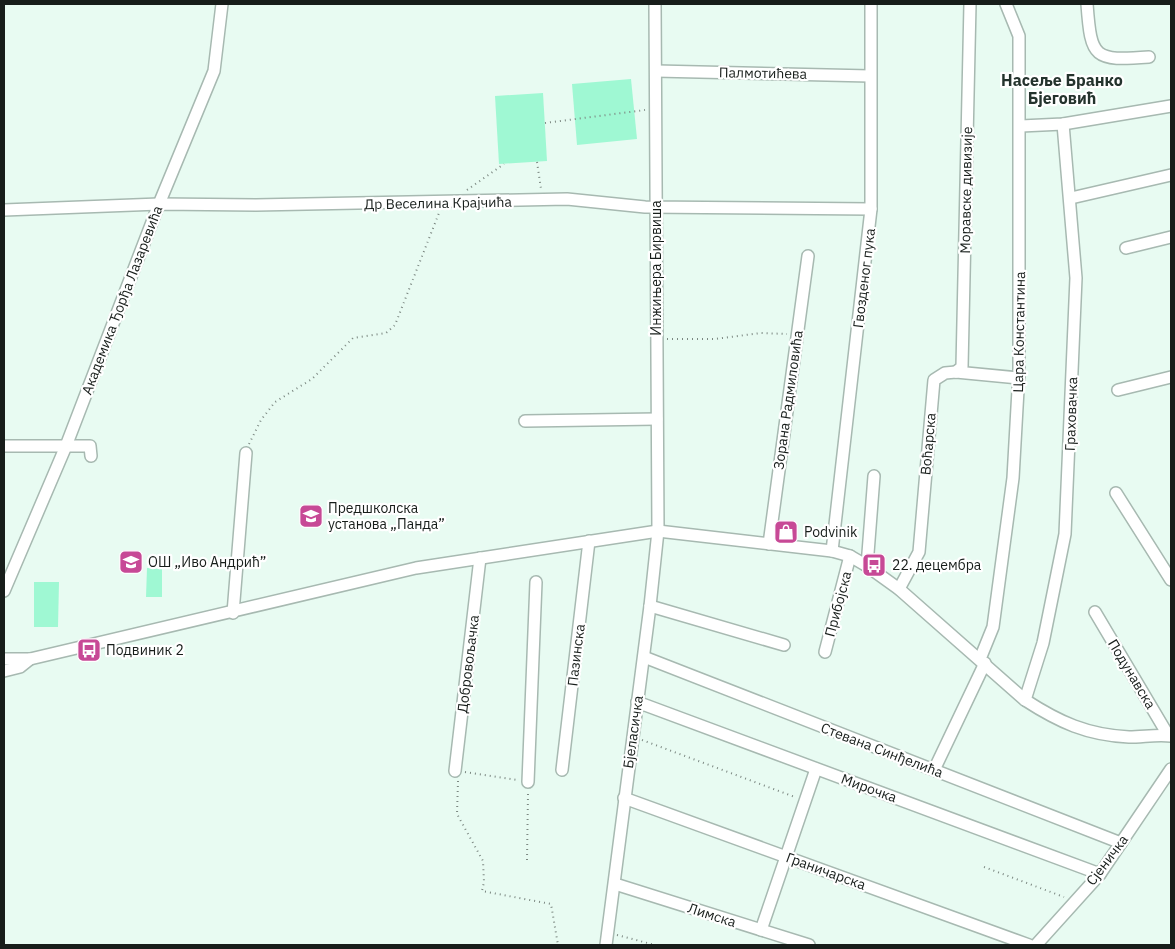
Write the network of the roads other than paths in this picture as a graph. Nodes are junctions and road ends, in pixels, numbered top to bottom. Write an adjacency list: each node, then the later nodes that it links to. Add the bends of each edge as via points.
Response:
1 (222, 4): 15 (street, Академика Ђорђа Лазаревића, via 214,71)
2 (655, 4): 8 (street, Инжињера Бирвиша)
3 (871, 4): 9 (street, Гвозденог пука)
4 (970, 4): 22 (street, Моравске дивизије, via 962,367)
5 (1006, 4): 12 (street, Цара Константина, via 1019,36)
6 (1088, 4): 7 (street, via 1089,36 1094,49 1110,59)
7 (1150, 57)
8 (656, 71): 9 (street, Палмотићева); 16 (street, Инжињера Бирвиша)
9 (870, 76): 17 (street, Гвозденог пука)
10 (1171, 106): 11 (street)
11 (1063, 124): 12 (street); 14 (street, Граховачка)
12 (1021, 126): 24 (street, Цара Константина)
13 (1171, 175): 14 (street)
14 (1071, 198): 55 (street, Граховачка, via 1076,278 1065,534 1043,643)
15 (159, 204): 16 (street, Др Веселина Крајчића, via 592,200); 18 (street, Др Веселина Крајчића); 29 (street, Академика Ђорђа Лазаревића)
16 (656, 206): 17 (street, Др Веселина Крајчића); 26 (street, Инжињера Бирвиша)
17 (871, 209): 37 (street, Гвозденог пука)
18 (4, 210)
19 (1171, 237): 20 (street)
20 (1126, 248)
21 (808, 256): 36 (street, Зорана Радмиловића)
22 (956, 372): 24 (street, Воћарска); 43 (street, Воћарска, via 934,380 918,552)
23 (1171, 377): 25 (street)
24 (1019, 378): 53 (street, Цара Константина, via 1004,559 993,627)
25 (1118, 390)
26 (657, 419): 27 (street); 34 (street, Инжињера Бирвиша)
27 (525, 421)
28 (4, 446): 29 (street)
29 (66, 446): 30 (street); 44 (street, Академика Ђорђа Лазаревића)
30 (90, 451)
31 (246, 453): 47 (street)
32 (874, 476): 40 (street)
33 (1116, 493): 41 (street)
34 (658, 531): 35 (street); 36 (street); 45 (street, Бјеласичка)
35 (589, 541): 39 (street); 59 (street, Пазинска)
36 (769, 544): 37 (street)
37 (832, 551): 38 (street)
38 (850, 556): 40 (street); 49 (street, Прибојска)
39 (480, 558): 47 (street, via 416,568); 62 (street, Добровољачка)
40 (867, 566): 43 (street)
41 (1171, 580)
42 (536, 582): 63 (street)
43 (899, 589): 53 (street)
44 (4, 591)
45 (650, 606): 48 (street); 50 (street, Бјеласичка)
46 (1095, 612): 57 (street, Подунавска)
47 (233, 613): 51 (street)
48 (784, 645)
49 (825, 652)
50 (644, 657): 56 (street, Бјеласичка); 60 (street, Стевана Синђелића)
51 (30, 659): 52 (street); 54 (street)
52 (4, 660)
53 (982, 661): 55 (street); 60 (street, Цара Константина)
54 (4, 671)
55 (1025, 700): 57 (street, via 1070,726 1123,736)
56 (637, 702): 58 (street, Мирочка); 64 (street, Бјеласичка)
57 (1170, 736)
58 (816, 769): 66 (street); 67 (street, Мирочка)
59 (562, 770)
60 (934, 770): 65 (street, Стевана Синђелића)
61 (1171, 770): 65 (street, Сјеничка)
62 (455, 771)
63 (528, 782)
64 (624, 798): 66 (street, Граничарска); 68 (street, Бјеласичка)
65 (1121, 843): 67 (street, Сјеничка)
66 (785, 856): 69 (street); 72 (street, Граничарска)
67 (1100, 874): 73 (street, Сјеничка)
68 (615, 884): 69 (street, Лимска); 70 (street, Бјеласичка)
69 (761, 930): 71 (street, Лимска)
70 (606, 945)
71 (809, 945)
72 (1028, 945)
73 (1036, 945)

